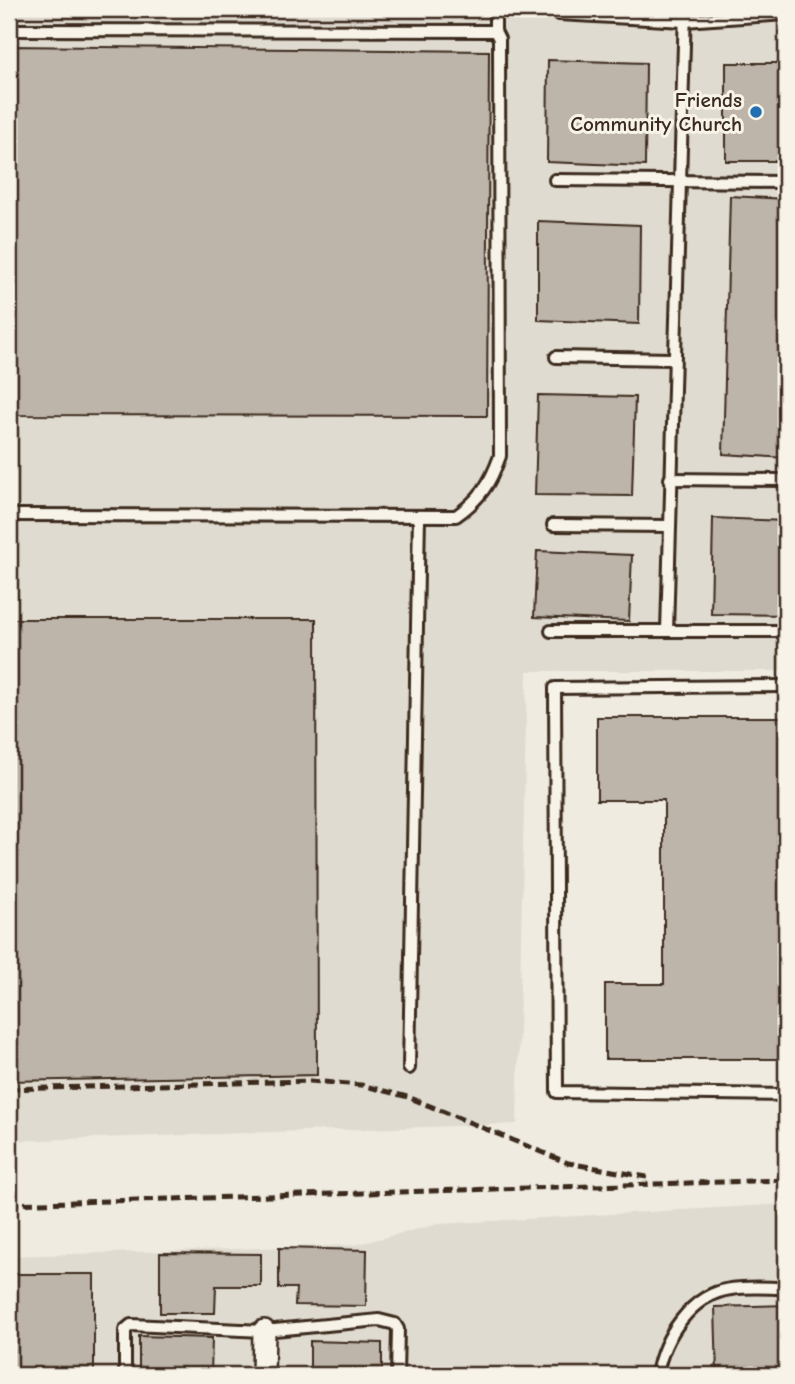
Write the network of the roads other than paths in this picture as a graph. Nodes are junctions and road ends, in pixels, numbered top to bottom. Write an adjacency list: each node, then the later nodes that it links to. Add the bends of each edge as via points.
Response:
1 (495, 9): 7 (lane)
2 (685, 9): 5 (lane)
3 (559, 14): 5 (lane)
4 (786, 14): 5 (lane)
5 (684, 21): 9 (lane)
6 (9, 30): 7 (lane)
7 (495, 31): 16 (lane, via 499,39 500,456 489,487 474,503 456,516)
8 (555, 180): 9 (lane)
9 (679, 181): 10 (lane); 12 (lane)
10 (786, 182)
11 (556, 357): 12 (lane)
12 (673, 359): 13 (lane)
13 (670, 479): 14 (lane); 18 (lane)
14 (786, 480)
15 (9, 515): 16 (lane)
16 (419, 516): 23 (lane)
17 (554, 525): 18 (lane)
18 (669, 526): 20 (lane)
19 (551, 631): 20 (lane)
20 (667, 631): 21 (lane)
21 (786, 631)
22 (786, 687): 24 (lane, via 555,688 555,702 557,1092)
23 (409, 1068)
24 (786, 1095)
25 (786, 1288): 30 (lane, via 730,1289 704,1297 678,1323)
26 (264, 1331): 27 (lane, via 131,1325 125,1330); 28 (street); 29 (lane, via 379,1320 395,1324)
27 (125, 1375)
28 (263, 1375)
29 (397, 1375)
30 (657, 1375)

